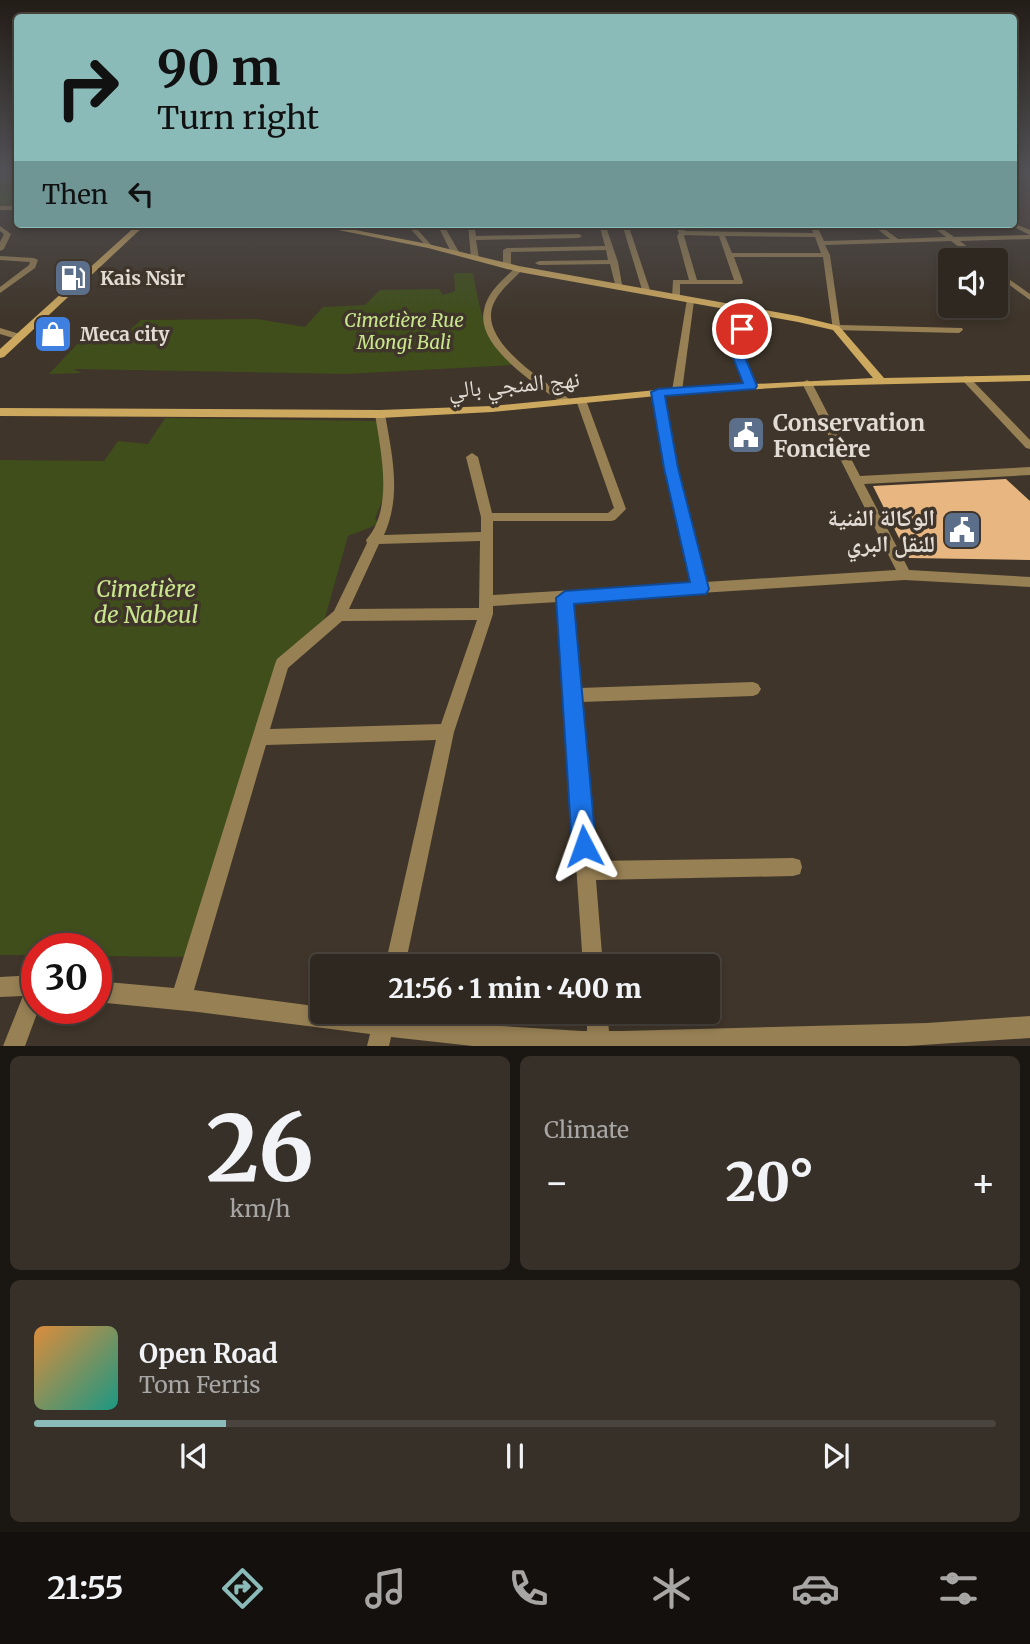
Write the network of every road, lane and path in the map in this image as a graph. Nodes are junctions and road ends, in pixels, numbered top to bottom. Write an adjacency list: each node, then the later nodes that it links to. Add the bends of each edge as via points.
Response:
1 (0, 228): 28 (street, via 8,234)
2 (138, 228): 52 (street)
3 (334, 228): 24 (street)
4 (412, 228): 24 (street)
5 (442, 228): 31 (street)
6 (471, 228): 19 (street)
7 (576, 228): 18 (street)
8 (603, 228): 26 (street)
9 (626, 228): 44 (street)
10 (680, 228): 14 (street)
11 (815, 228): 16 (street)
12 (879, 228): 22 (street)
13 (938, 228): 21 (street)
14 (683, 233): 15 (street); 41 (street)
15 (720, 233): 16 (street); 32 (street)
16 (819, 235): 23 (street)
17 (1030, 235): 21 (street)
18 (579, 236): 20 (street); 25 (street)
19 (472, 238): 20 (street); 35 (street)
20 (506, 238): 29 (street)
21 (955, 240): 22 (street); 27 (street)
22 (897, 241): 23 (street)
23 (823, 243): 33 (street)
24 (428, 246): 31 (street)
25 (582, 248): 26 (street); 30 (street)
26 (610, 248): 36 (street)
27 (965, 248)
28 (0, 249)
29 (507, 250): 30 (street); 37 (street)
30 (536, 250): 38 (street)
31 (455, 252): 35 (street)
32 (730, 255): 33 (street); 41 (street, via 739,282)
33 (826, 255): 49 (street)
34 (0, 258): 43 (street, via 34,260)
35 (475, 258): 37 (street)
36 (614, 262): 38 (street); 42 (street)
37 (508, 267): 39 (street)
38 (539, 268): 39 (street); 42 (street)
39 (519, 269): 62 (street, via 492,298 487,323 498,347)
40 (1008, 281): 46 (street)
41 (694, 282): 45 (street, via 674,283)
42 (620, 288): 44 (street)
43 (0, 290)
44 (647, 293): 45 (street)
45 (676, 298): 47 (street)
46 (1030, 298)
47 (690, 300): 48 (street); 59 (street)
48 (747, 312): 49 (street); 58 (street, via 736,350)
49 (836, 328): 50 (street); 56 (street)
50 (959, 330)
51 (0, 331): 52 (street)
52 (20, 337): 53 (street)
53 (0, 355)
54 (1030, 378): 55 (street, نهج المنجي بالي)
55 (966, 379): 56 (street, نهج المنجي بالي); 65 (street)
56 (880, 380): 57 (street, نهج المنجي بالي)
57 (807, 383): 58 (street, نهج المنجي بالي); 68 (street)
58 (750, 386): 59 (street, نهج المنجي بالي)
59 (677, 391): 60 (street, نهج المنجي بالي)
60 (658, 392): 61 (street, نهج المنجي بالي); 74 (street)
61 (581, 400): 62 (street, نهج المنجي بالي); 69 (street, via 618,514)
62 (567, 401): 64 (street, نهج المنجي بالي)
63 (0, 412): 64 (street, نهج المنجي بالي)
64 (380, 414): 71 (street, via 390,476 384,521)
65 (1030, 446)
66 (472, 457): 69 (street)
67 (1030, 471): 68 (street)
68 (857, 480): 72 (street)
69 (487, 517): 70 (street)
70 (487, 536): 71 (street); 76 (street)
71 (372, 540): 77 (street)
72 (905, 575): 73 (street); 74 (street)
73 (1030, 582)
74 (700, 589): 75 (street)
75 (565, 598): 76 (street); 79 (street)
76 (486, 608): 77 (street); 80 (street)
77 (339, 615): 81 (street, via 282,664)
78 (753, 690): 79 (street)
79 (574, 695): 83 (street)
80 (446, 732): 81 (street); 84 (street)
81 (262, 737): 89 (street)
82 (793, 867): 83 (street)
83 (586, 871): 85 (street)
84 (398, 954)
85 (592, 954)
86 (21, 986): 87 (street)
87 (0, 987)
88 (112, 992): 89 (street)
89 (181, 998): 93 (street)
90 (23, 1024): 95 (street)
91 (594, 1024): 94 (street)
92 (1030, 1027): 94 (street, via 713,1043)
93 (381, 1028): 94 (street)
94 (590, 1043)
95 (15, 1045)

